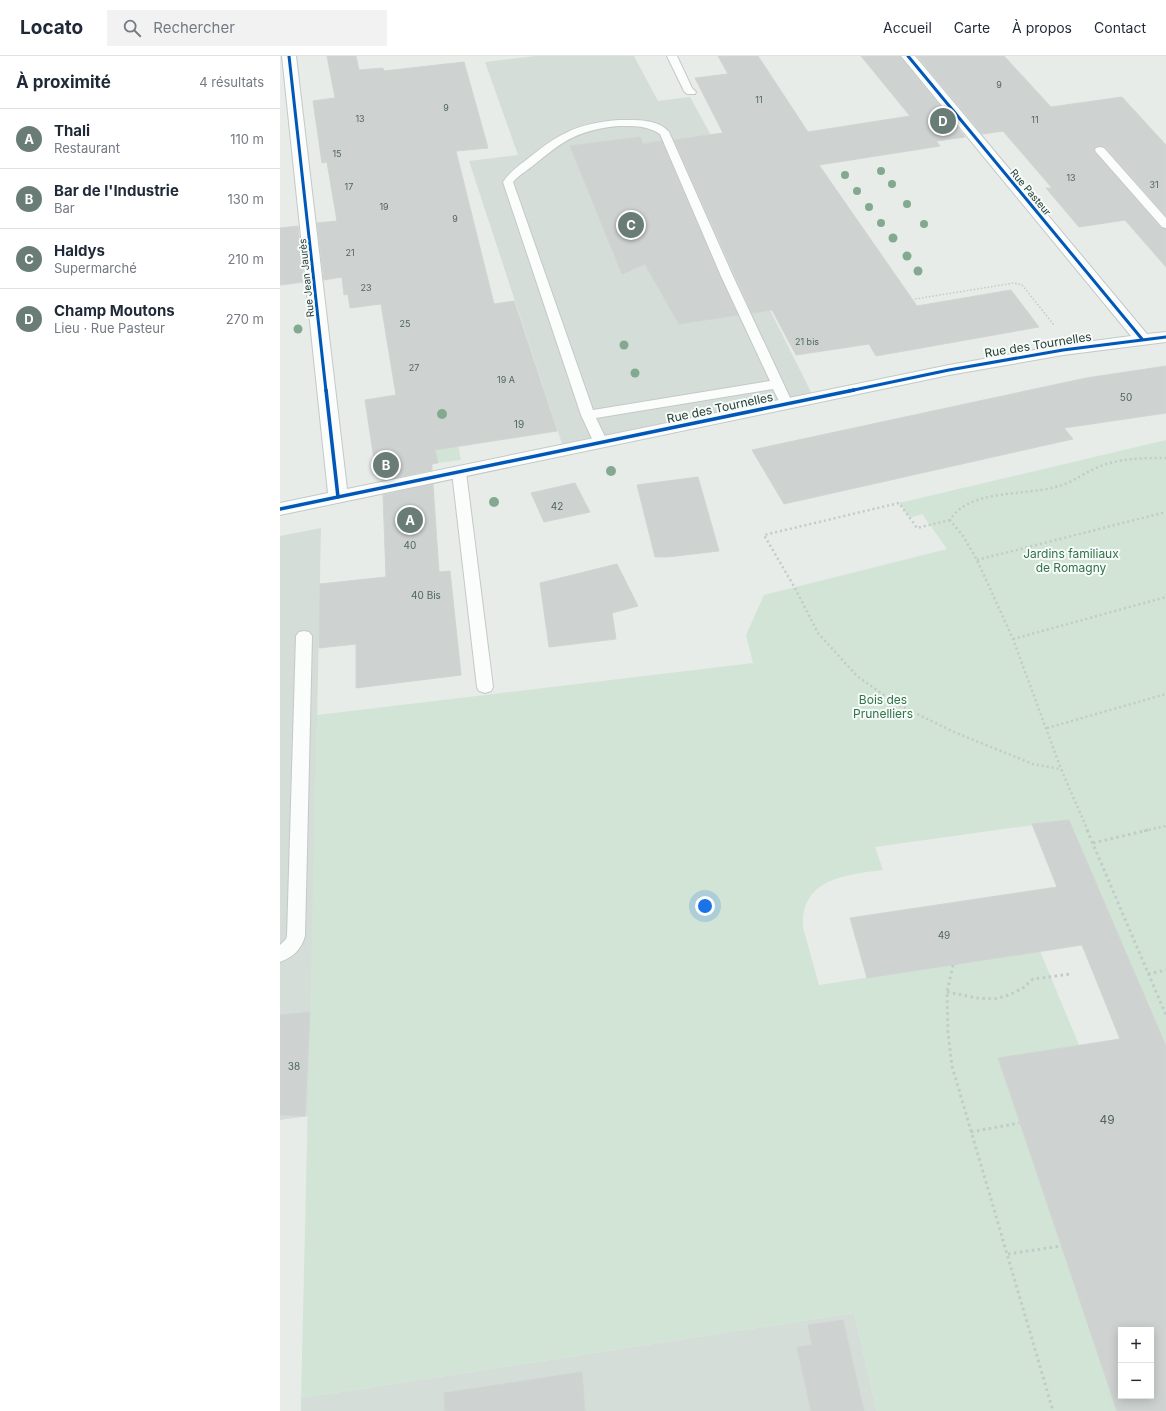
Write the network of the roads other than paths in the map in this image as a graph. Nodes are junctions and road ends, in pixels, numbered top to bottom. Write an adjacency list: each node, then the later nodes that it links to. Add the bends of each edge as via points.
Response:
1 (289, 56): 14 (street, Rue Jean Jaurès)
2 (672, 56): 4 (lane)
3 (908, 56): 8 (street, Rue Pasteur)
4 (691, 92)
5 (1100, 150): 6 (lane)
6 (1166, 225)
7 (1166, 337): 8 (street, Rue des Tournelles)
8 (1142, 339): 10 (street, Rue des Tournelles, via 949,370)
9 (778, 384): 10 (lane); 11 (lane); 11 (lane, via 664,132 657,126 641,122 585,128 566,135 508,182)
10 (787, 404): 12 (street, Rue des Tournelles)
11 (588, 415): 12 (lane)
12 (601, 443): 13 (street, Rue des Tournelles)
13 (459, 472): 14 (street, Rue des Tournelles); 17 (lane)
14 (338, 497): 15 (street, Rue des Tournelles)
15 (280, 509)
16 (304, 636): 18 (lane, via 296,936 290,948)
17 (485, 687)
18 (280, 954)

